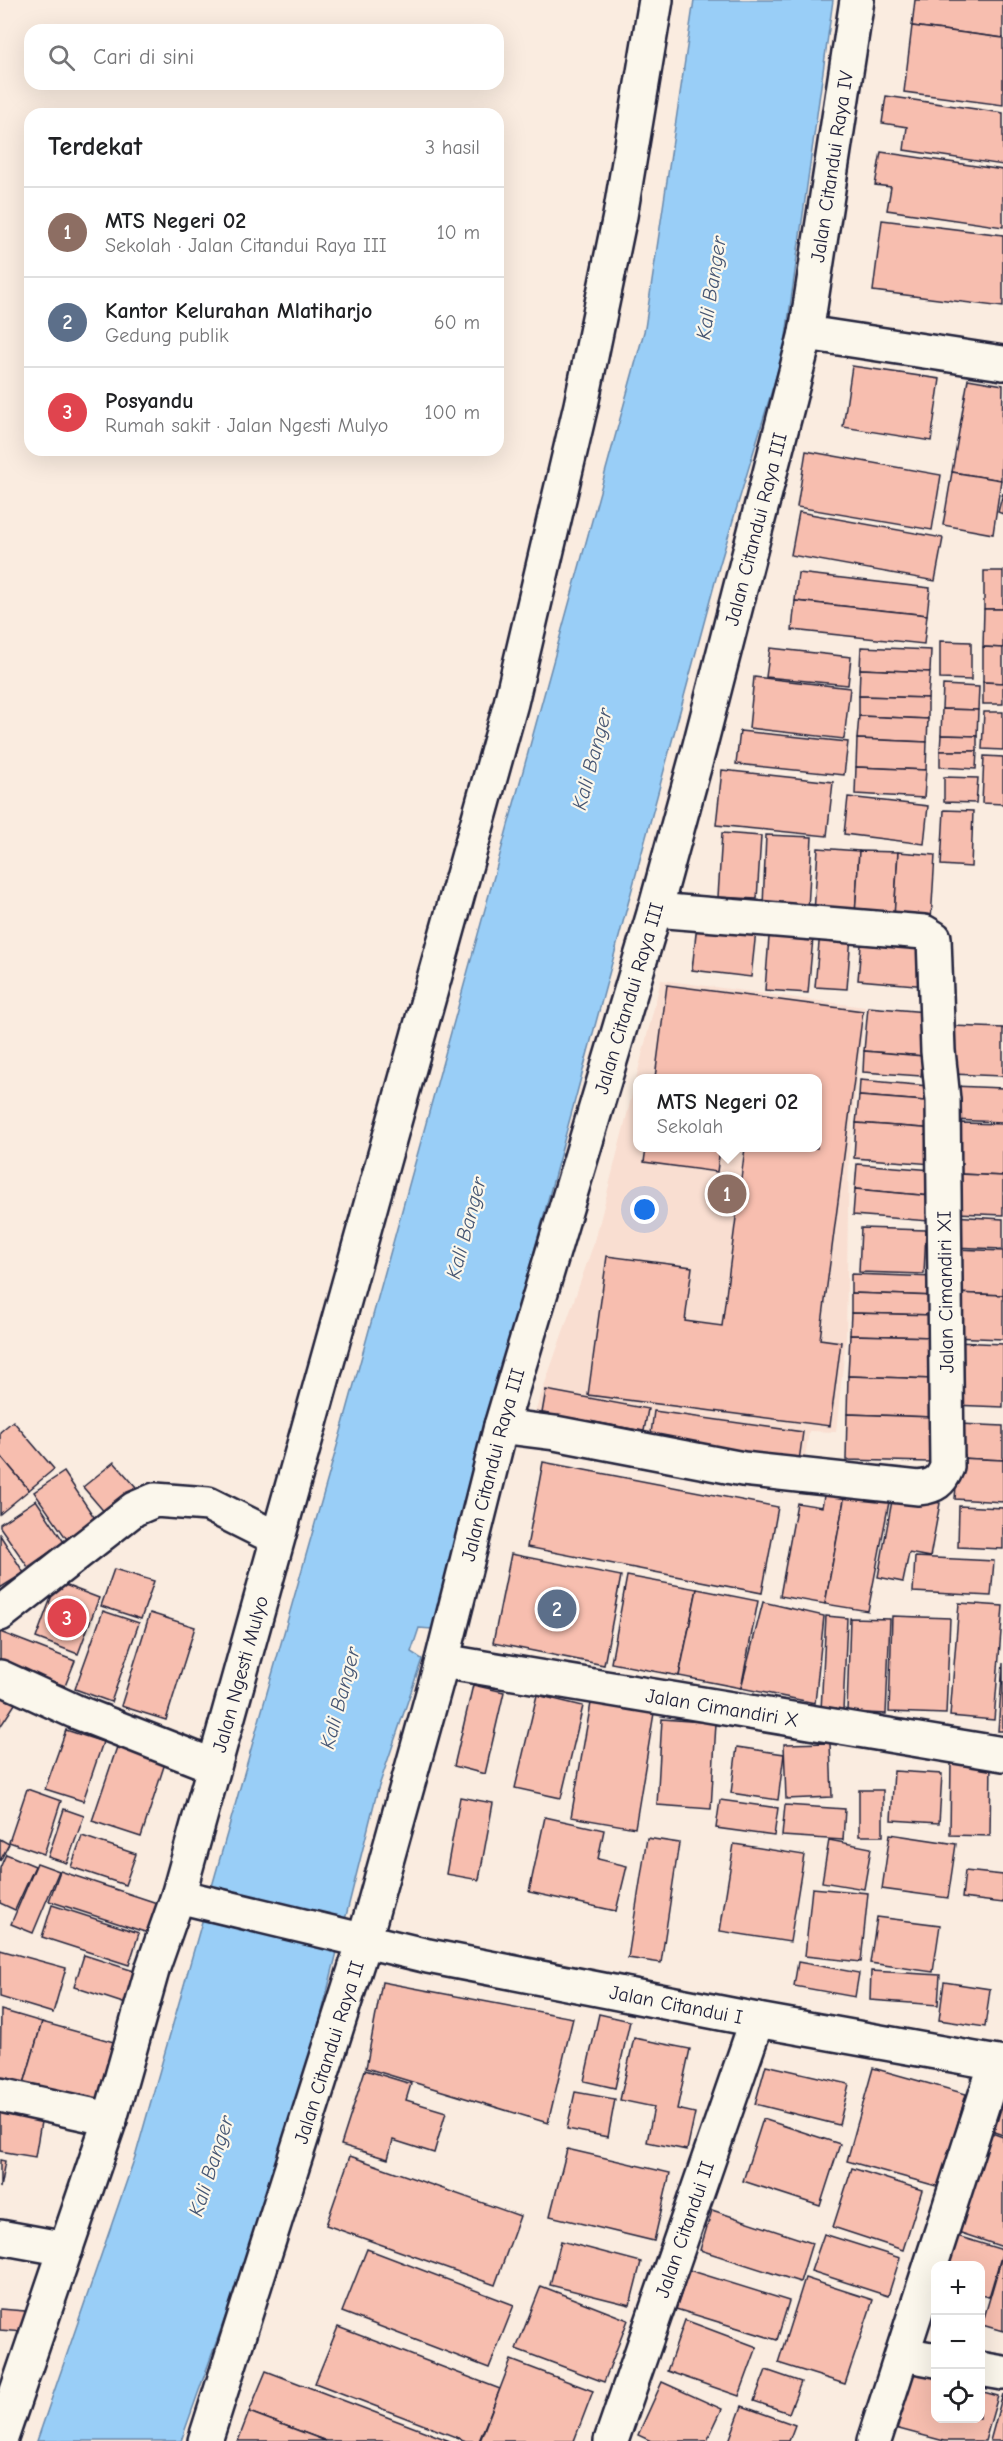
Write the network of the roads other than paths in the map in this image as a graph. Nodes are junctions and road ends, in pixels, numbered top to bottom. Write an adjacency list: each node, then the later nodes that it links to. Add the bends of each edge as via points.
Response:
1 (656, 0): 7 (street, Jalan Ngesti Mulyo, via 616,239 513,692)
2 (857, 0): 3 (street, Jalan Citandui Raya IV)
3 (806, 333): 4 (street); 5 (street, Jalan Citandui Raya III)
4 (1003, 363)
5 (655, 910): 6 (street, Jalan Citandui Raya III); 6 (street, Jalan Cimandiri XI, via 924,932 934,938 943,1100 947,1467 942,1479 932,1487 919,1488 742,1469)
6 (501, 1426): 9 (street, Jalan Citandui Raya III)
7 (276, 1538): 8 (street, via 208,1504 155,1500 134,1509); 12 (street, Jalan Ngesti Mulyo)
8 (0, 1614)
9 (442, 1661): 11 (street, Jalan Cimandiri X); 14 (street, Jalan Citandui Raya II)
10 (0, 1677): 12 (street)
11 (1003, 1754)
12 (214, 1766): 13 (street, Jalan Ngesti Mulyo)
13 (189, 1899): 14 (street, Jalan Citandui I); 18 (street, Jalan Ngesti Mulyo, via 153,1967)
14 (358, 1939): 15 (street, Jalan Citandui I); 26 (street, Jalan Citandui Raya II)
15 (757, 2020): 16 (street, Jalan Citandui I); 27 (street, Jalan Citandui II)
16 (1000, 2064): 21 (street)
17 (0, 2094): 18 (street)
18 (110, 2119): 20 (street, Jalan Ngesti Mulyo)
19 (0, 2237): 20 (street)
20 (66, 2249): 25 (street, Jalan Ngesti Mulyo)
21 (903, 2354): 22 (street); 28 (street)
22 (931, 2359)
23 (985, 2370): 24 (street)
24 (1003, 2373)
25 (0, 2441)
26 (205, 2441)
27 (611, 2441)
28 (874, 2441)

